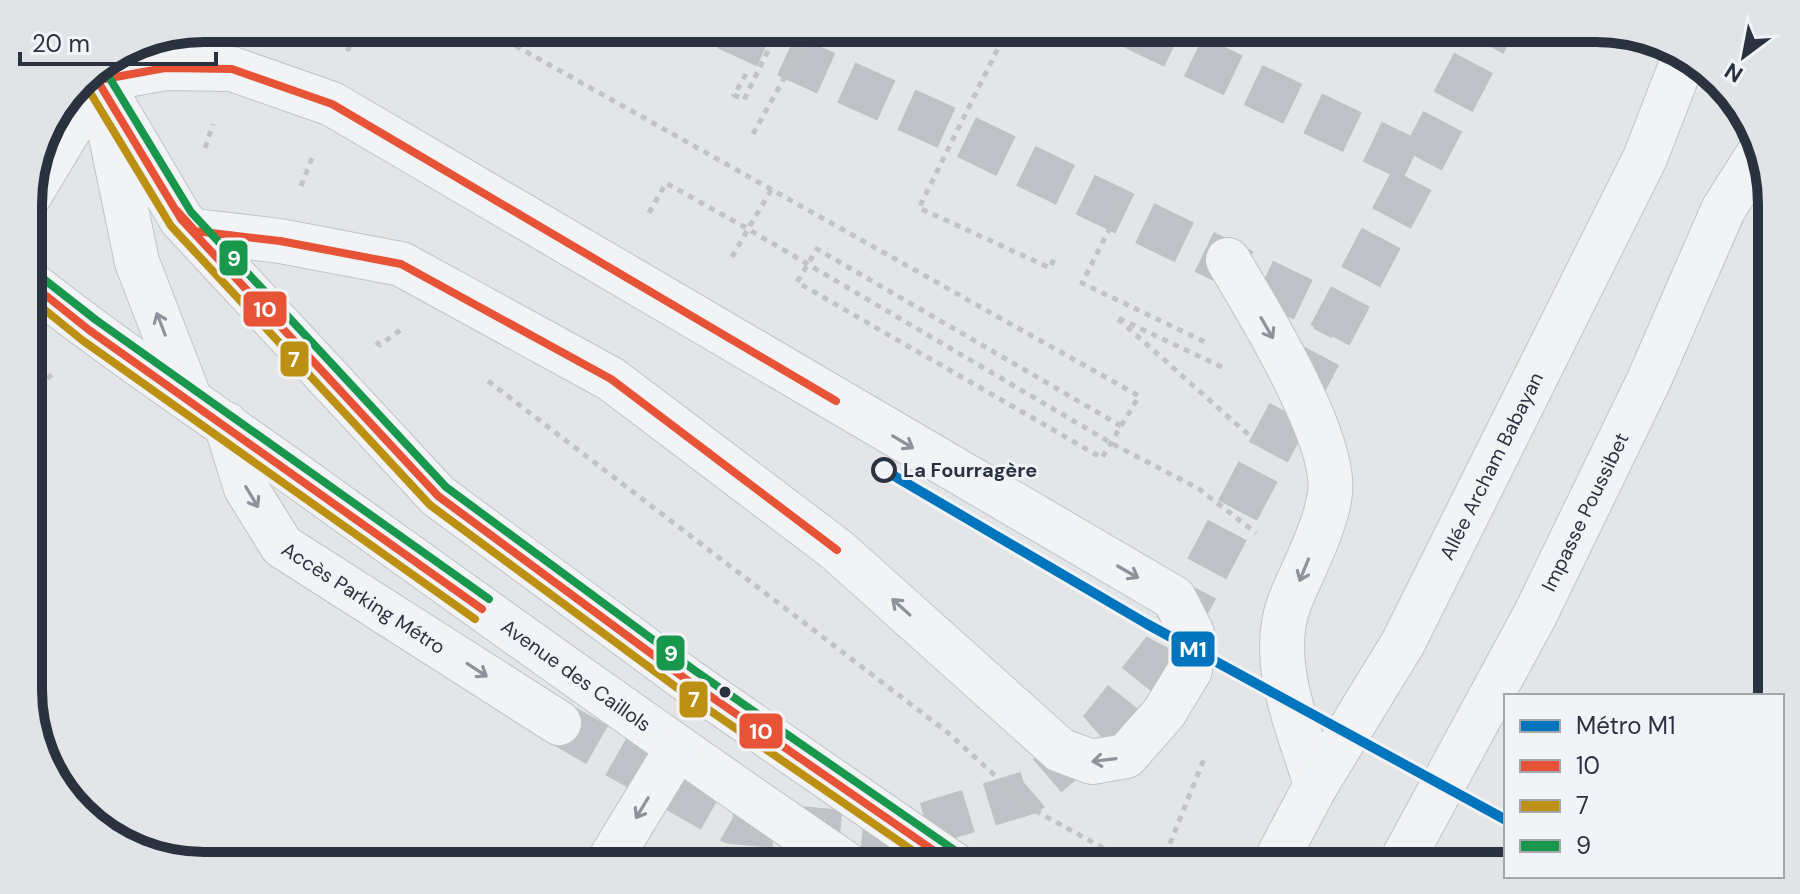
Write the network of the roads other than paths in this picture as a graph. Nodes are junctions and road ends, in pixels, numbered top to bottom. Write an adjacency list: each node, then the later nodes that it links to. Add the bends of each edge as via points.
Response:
1 (1681, 66): 15 (street, Allée Archam Babayan, via 1645,158 1410,629)
2 (115, 69): 8 (street, one-way to 8, via 232,69 332,104 1174,598 1192,633 1190,670 1164,713 1126,756 1092,762 1060,750 837,550 611,379 401,264)
3 (104, 75): 8 (street, via 181,219)
4 (103, 77): 11 (street, one-way to 4, via 137,262)
5 (89, 90): 6 (street)
6 (48, 163)
7 (1752, 164): 20 (street, Impasse Poussibet, via 1723,210 1649,380 1535,615)
8 (195, 231): 18 (street, via 438,496 687,680)
9 (1228, 260): 15 (street, one-way to 15, via 1283,355 1326,454 1331,493 1288,605 1280,654)
10 (42, 292): 11 (street, Avenue des Caillols)
11 (189, 397): 12 (street, Avenue des Caillols)
12 (226, 424): 13 (street, Accès Parking Métro, one-way to 13, via 246,488 282,546); 14 (street, Avenue des Caillols)
13 (559, 723)
14 (677, 749): 16 (street, one-way to 16); 17 (street, Avenue des Caillols)
15 (1316, 785): 19 (street, Allée Archam Babayan)
16 (614, 852)
17 (828, 852)
18 (936, 852)
19 (1280, 852)
20 (1407, 852)

